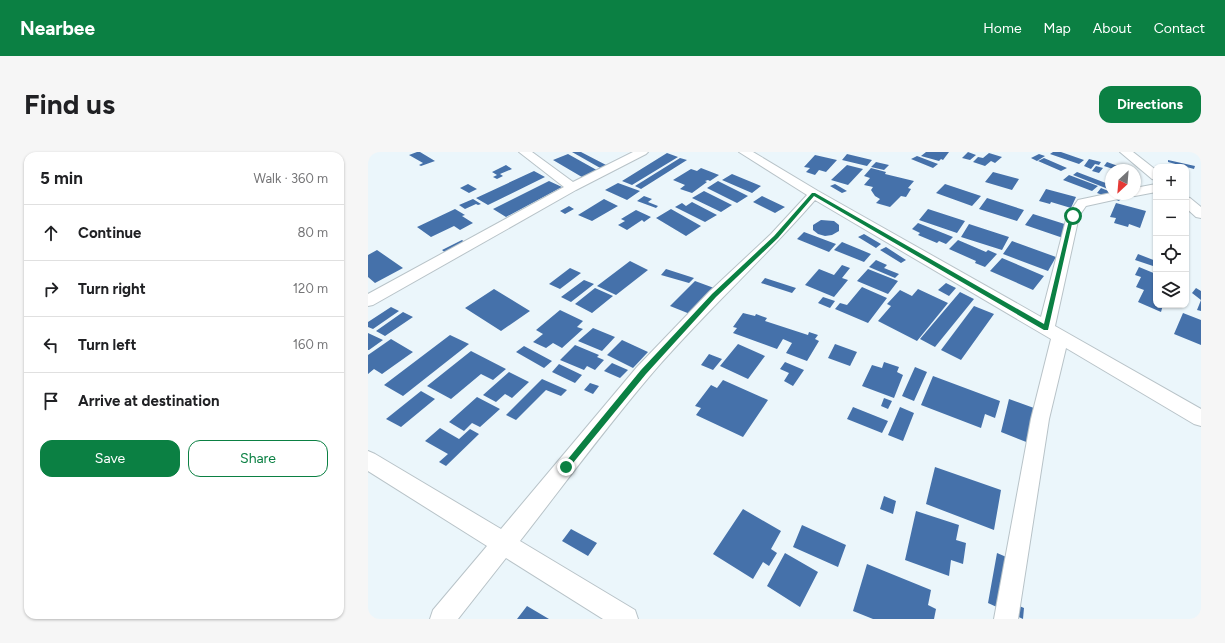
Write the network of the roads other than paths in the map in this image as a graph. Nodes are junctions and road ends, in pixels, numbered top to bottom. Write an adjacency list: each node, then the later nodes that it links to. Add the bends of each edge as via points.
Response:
1 (525, 152): 6 (street)
2 (642, 152): 6 (street)
3 (746, 152): 9 (street)
4 (1126, 152): 5 (street)
5 (1153, 174)
6 (572, 187): 13 (street)
7 (1153, 189): 8 (street)
8 (1141, 191)
9 (814, 194): 14 (street); 17 (street, via 776,237 714,296 644,372)
10 (1105, 198): 14 (street, via 1082,203 1073,216)
11 (1189, 204): 12 (street)
12 (1201, 214)
13 (368, 300)
14 (1053, 332): 15 (street); 20 (street)
15 (1201, 418)
16 (368, 460): 17 (street)
17 (504, 543): 18 (street); 19 (street)
18 (442, 619)
19 (626, 619)
20 (1006, 619)

